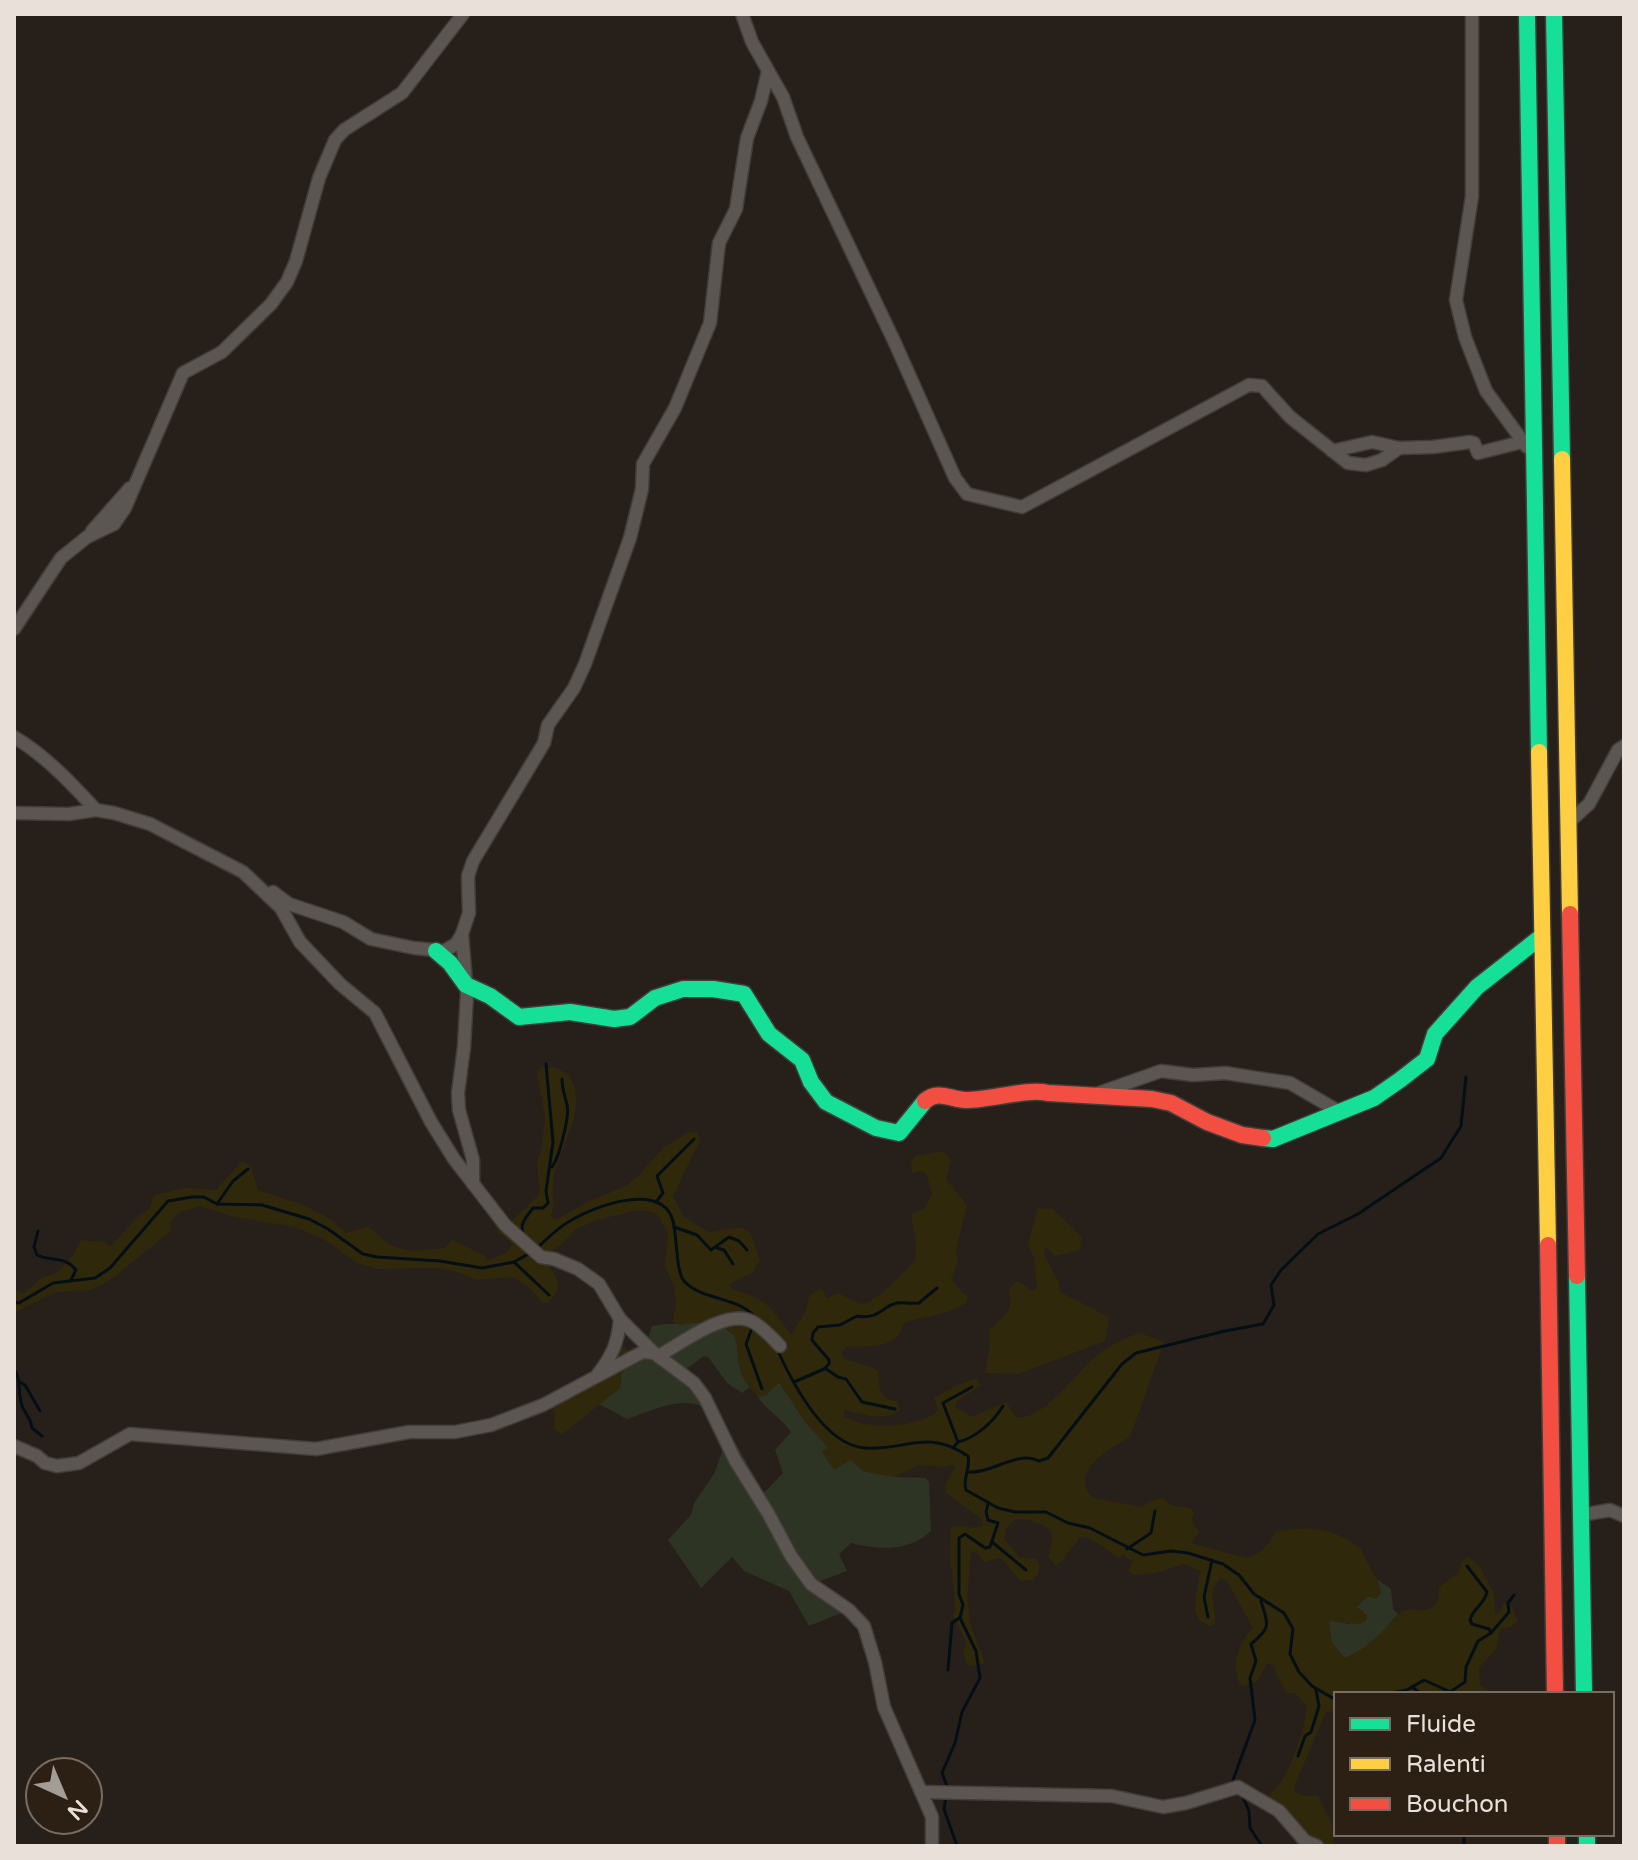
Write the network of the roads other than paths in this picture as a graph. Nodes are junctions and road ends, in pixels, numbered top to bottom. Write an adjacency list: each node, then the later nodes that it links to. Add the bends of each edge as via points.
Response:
1 (463, 14): 11 (street, via 402,93 335,140 287,282 222,352 183,373 125,508 114,524 61,558)
2 (742, 14): 6 (street)
3 (1472, 14): 7 (street, via 1472,196 1456,300 1486,391)
4 (1527, 14): 10 (main road)
5 (1554, 14): 16 (main road)
6 (768, 71): 9 (street, via 955,478 967,494 1022,507 1249,385 1262,386); 18 (street, via 747,138 736,209 719,243 710,323 675,408 643,464 630,538 585,664 473,861)
7 (1522, 442): 8 (street, via 1478,453 1470,442); 10 (street)
8 (1399, 448): 9 (street, via 1372,442); 9 (street, via 1366,465 1348,463)
9 (1332, 451)
10 (1534, 457): 19 (main road)
11 (14, 629)
12 (14, 737): 14 (street)
13 (1624, 746): 16 (street, via 1589,804)
14 (96, 810): 15 (street); 17 (street, via 150,824)
15 (14, 813)
16 (1569, 822): 30 (main road)
17 (243, 872): 20 (street, via 289,904 343,922 371,939); 24 (street, via 281,908 300,942 375,1013 431,1122)
18 (462, 934): 20 (street, via 449,949); 21 (street)
19 (1542, 936): 23 (main road, via 1477,987 1435,1034 1427,1059 1374,1098); 32 (main road)
20 (436, 951): 21 (main road)
21 (466, 985): 22 (main road, via 519,1017 570,1012 614,1019 630,1017 646,1001 683,989 714,987 744,994 769,1034 802,1060 826,1102 876,1128 899,1133 928,1097 941,1094 962,1100 1037,1090); 24 (street, via 458,1093)
22 (1093, 1095): 23 (street, via 1161,1071 1225,1073 1290,1083); 23 (main road, via 1171,1103 1256,1139 1273,1139)
23 (1340, 1112)
24 (473, 1184): 25 (street, via 526,1246 599,1284)
25 (620, 1319): 27 (street); 28 (street, via 613,1355)
26 (780, 1346): 27 (street, via 759,1325 730,1319)
27 (656, 1355): 28 (street, via 643,1352); 34 (street, via 694,1383 705,1398 735,1460 811,1584 864,1626 884,1707)
28 (595, 1378): 29 (street, via 491,1425 409,1432 316,1449 130,1434 79,1463 57,1466)
29 (14, 1446)
30 (1581, 1515): 31 (street, via 1610,1510); 33 (main road)
31 (1624, 1516)
32 (1555, 1692)
33 (1584, 1692)
34 (921, 1792): 35 (street, via 932,1817); 36 (street, via 1112,1796 1163,1807 1238,1787 1279,1811 1305,1841)
35 (932, 1846)
36 (1317, 1846)

